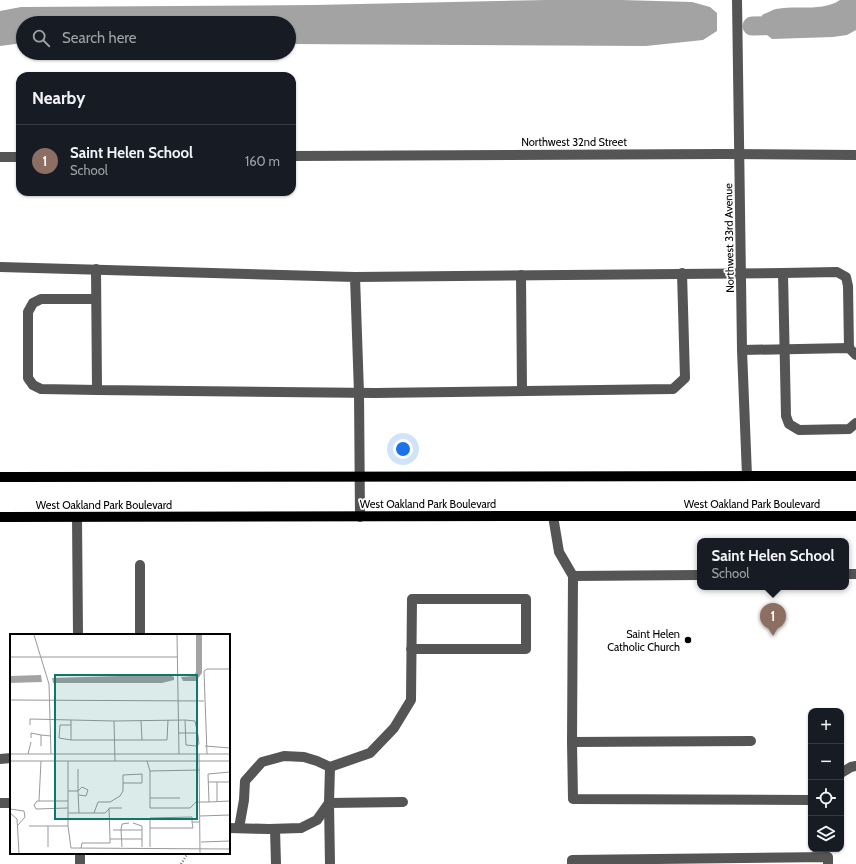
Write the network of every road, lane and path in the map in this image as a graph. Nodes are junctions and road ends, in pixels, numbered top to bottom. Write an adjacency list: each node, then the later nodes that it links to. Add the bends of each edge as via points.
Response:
1 (737, 0): 2 (street, Northwest 33rd Avenue)
2 (740, 154): 3 (street, Northwest 32nd Street); 4 (street, Northwest 32nd Street); 10 (street, Northwest 33rd Avenue)
3 (856, 155)
4 (296, 156)
5 (0, 157): 6 (street)
6 (16, 157)
7 (0, 266): 8 (street)
8 (96, 269): 13 (street); 14 (street)
9 (682, 273): 10 (street); 12 (street); 19 (street, via 685,378 673,389)
10 (741, 273): 11 (street); 16 (street, Northwest 33rd Avenue)
11 (783, 273): 15 (street); 17 (street, via 837,272 846,277)
12 (521, 275): 13 (street); 19 (street)
13 (355, 277): 20 (street)
14 (96, 299): 18 (street); 18 (street, via 41,299 33,303 28,312 28,378 41,389)
15 (784, 349): 16 (street); 17 (street); 21 (street, via 786,416 789,424 799,430 849,429)
16 (742, 350): 23 (street, Northwest 33rd Avenue)
17 (853, 352)
18 (97, 390): 20 (street)
19 (522, 391): 20 (street)
20 (359, 393): 22 (street)
21 (856, 423)
22 (360, 476): 23 (main road); 25 (main road); 30 (street)
23 (747, 476): 24 (main road)
24 (856, 476)
25 (0, 477)
26 (553, 516): 27 (main road, West Oakland Park Boulevard); 30 (main road, West Oakland Park Boulevard); 33 (street, via 559,552)
27 (856, 516)
28 (0, 517): 29 (main road, West Oakland Park Boulevard)
29 (77, 517): 30 (main road, West Oakland Park Boulevard); 34 (street)
30 (360, 517)
31 (140, 565): 35 (street)
32 (697, 575): 33 (street)
33 (573, 576): 38 (street)
34 (78, 634)
35 (140, 634)
36 (411, 649): 36 (street, via 412,599 526,599 526,649); 40 (street, via 410,700 394,728 370,753)
37 (751, 741): 38 (street)
38 (572, 742): 42 (street, via 573,799)
39 (856, 766): 41 (street)
40 (330, 767): 44 (street); 45 (street, via 304,757 284,756 262,762 245,780 244,800)
41 (844, 771)
42 (808, 800)
43 (403, 802): 44 (street)
44 (328, 803): 46 (street, via 317,820 306,826); 50 (street)
45 (234, 828): 46 (street)
46 (275, 829): 49 (street)
47 (187, 854): 48 (path)
48 (181, 864)
49 (276, 864)
50 (330, 864)
51 (572, 864): 52 (street, via 572,860 828,857)
52 (828, 864)

